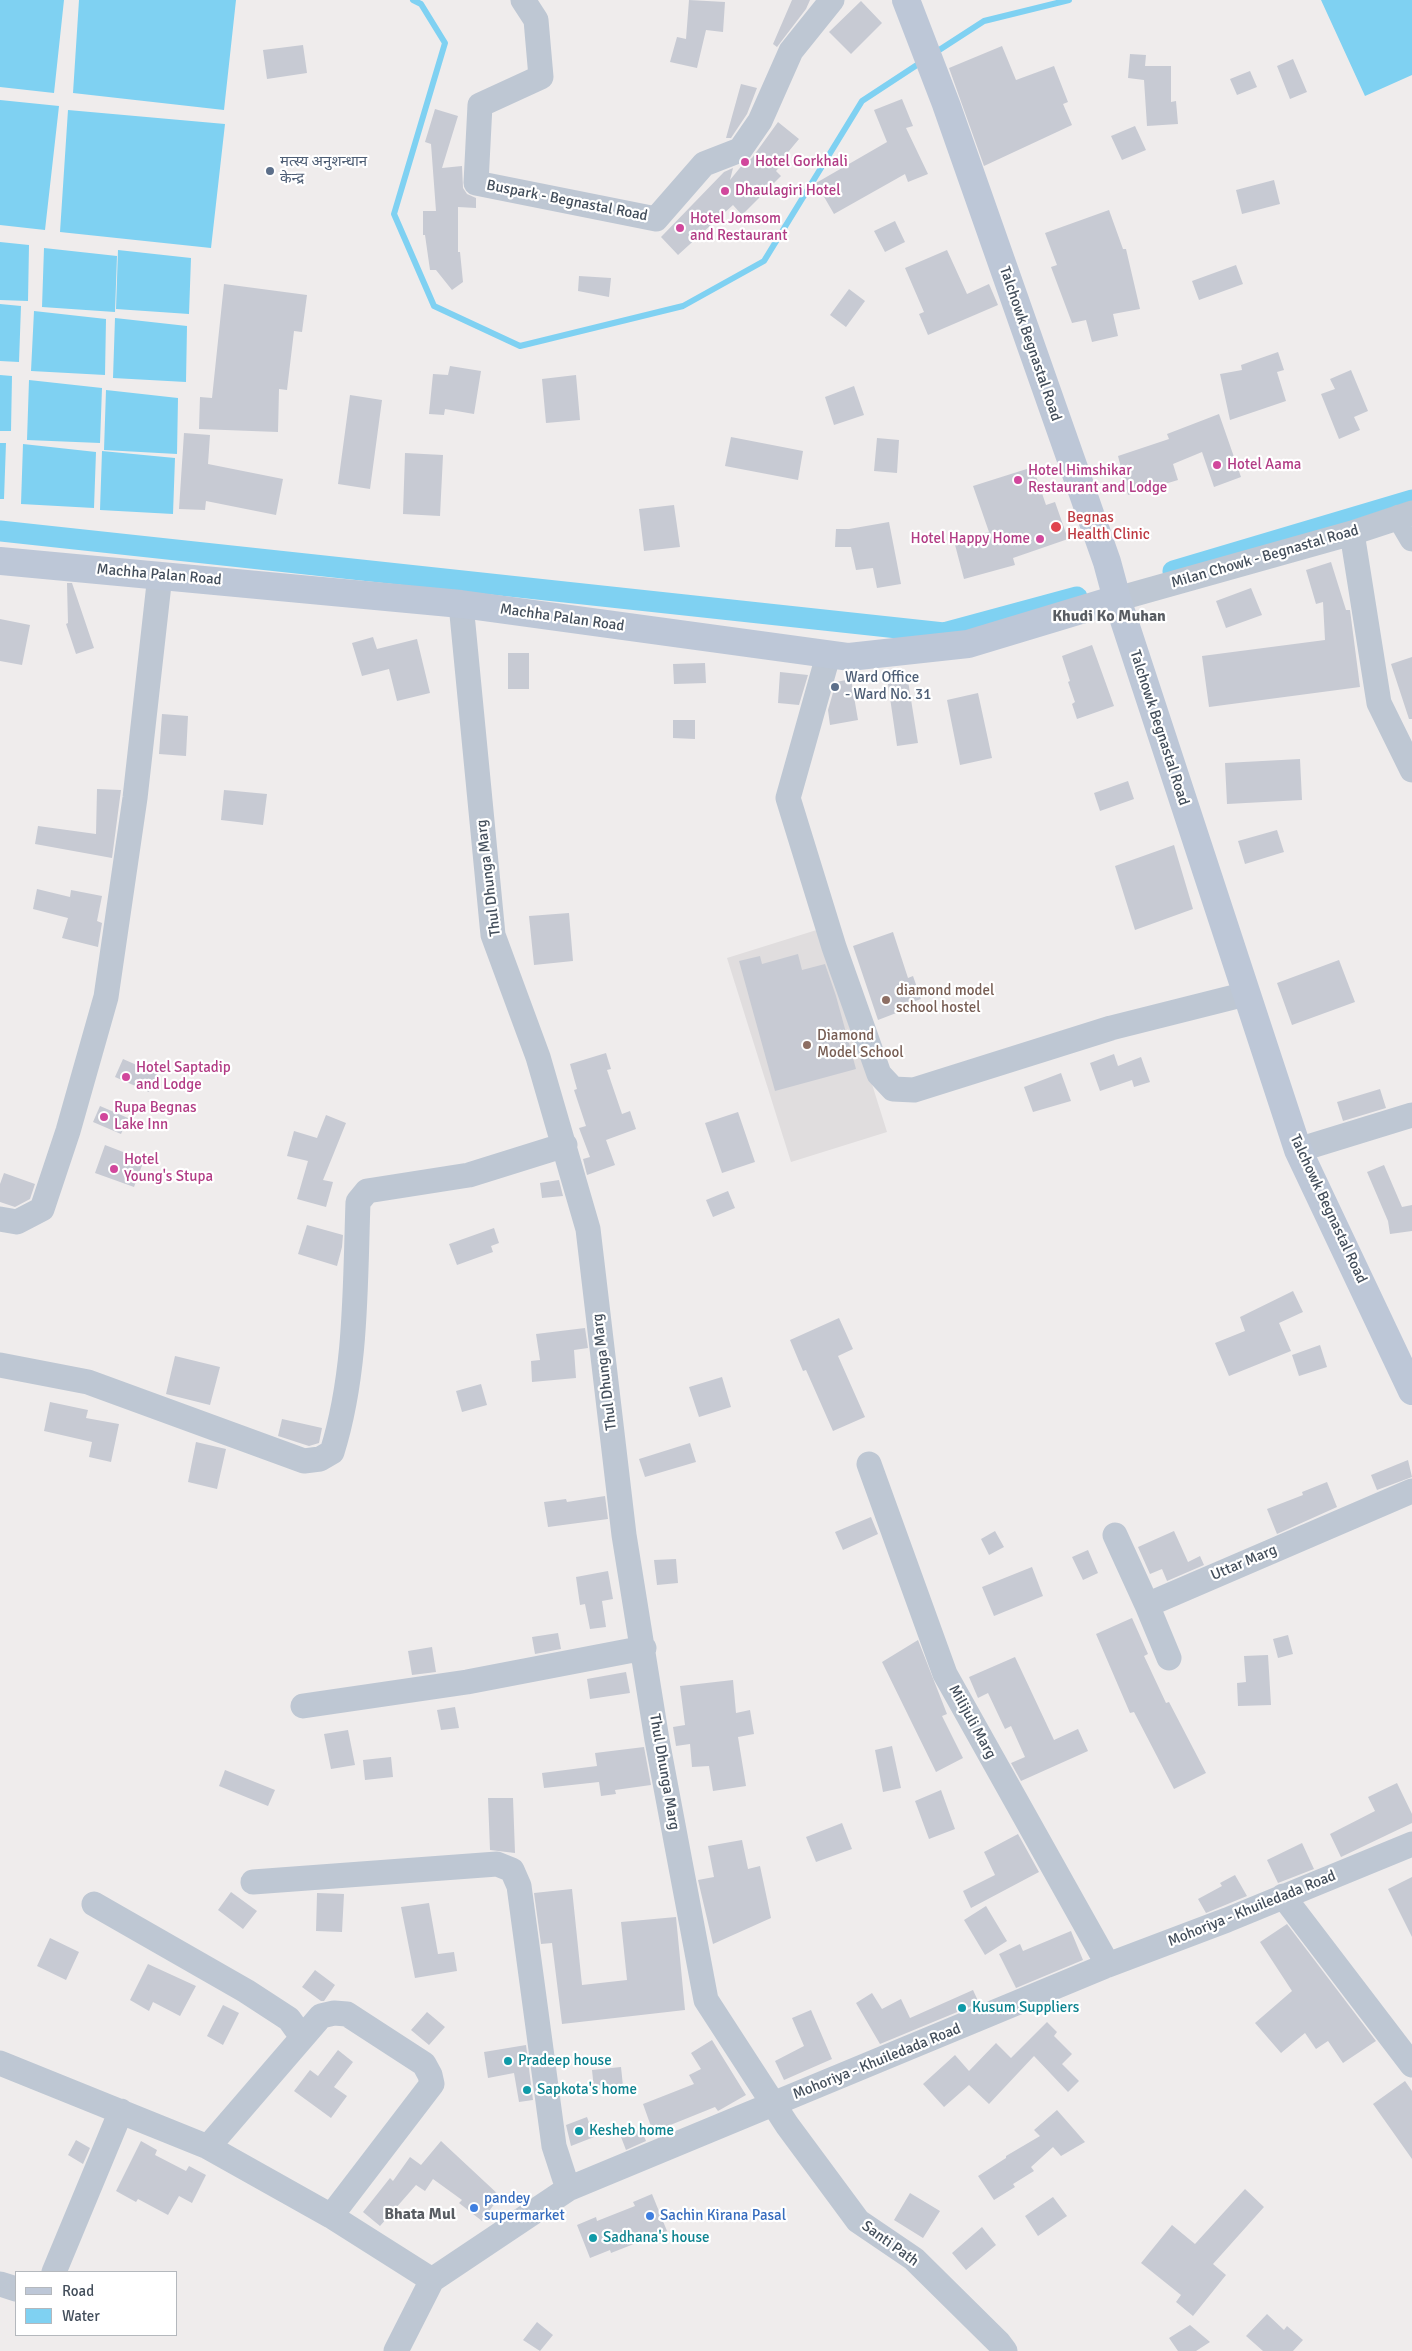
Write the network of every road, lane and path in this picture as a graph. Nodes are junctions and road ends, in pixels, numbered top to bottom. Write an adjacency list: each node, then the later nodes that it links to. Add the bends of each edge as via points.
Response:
1 (523, 0): 2 (street, Buspark - Begnastal Road, via 536,20 541,77 480,104 476,182 656,219 704,164 740,150 760,121 791,51)
2 (832, 0)
3 (906, 0): 9 (main road, Talchowk Begnastal Road, via 946,104 1107,562)
4 (1405, 515): 5 (street, Milan Chowk - Begnastal Road); 6 (street)
5 (1352, 533): 9 (street, Milan Chowk - Begnastal Road); 12 (street, via 1379,703)
6 (1412, 539)
7 (0, 561): 8 (main road, Machha Palan Road)
8 (160, 575): 10 (main road, Machha Palan Road); 17 (street, via 135,798 106,997 42,1209 17,1222)
9 (1117, 599): 11 (main road, Machha Palan Road, via 968,644 849,657); 13 (main road, Talchowk Begnastal Road)
10 (461, 604): 11 (main road, Machha Palan Road); 15 (street, Thul Dhunga Marg, via 493,934 538,1057)
11 (828, 656): 13 (street, via 788,798 834,947 879,1074 893,1089 914,1090 1111,1028)
12 (1412, 770)
13 (1246, 994): 16 (main road, Talchowk Begnastal Road)
14 (1412, 1115): 16 (street)
15 (565, 1145): 18 (street, via 469,1175 367,1191 358,1202 354,1324 338,1431 332,1452 320,1459 304,1460 88,1382); 24 (street, Thul Dhunga Marg, via 588,1229 624,1536)
16 (1298, 1150): 19 (main road, Talchowk Begnastal Road)
17 (0, 1219)
18 (0, 1365)
19 (1409, 1378)
20 (869, 1464): 31 (street, Milijuli Marg, via 945,1674)
21 (1412, 1491): 23 (street, Uttar Marg)
22 (1115, 1536): 23 (street)
23 (1147, 1606): 25 (street)
24 (644, 1648): 26 (street, via 467,1682); 35 (street, Thul Dhunga Marg, via 657,1740 706,2000)
25 (1169, 1658)
26 (302, 1706)
27 (1412, 1844): 29 (street, Mohoriya - Khuiledada Road)
28 (253, 1882): 39 (street, via 497,1864 512,1870 519,1886 554,2146)
29 (1283, 1896): 31 (street, Mohoriya - Khuiledada Road); 34 (street)
30 (94, 1904): 32 (street, via 246,1991 289,2019)
31 (1108, 1965): 35 (street, Mohoriya - Khuiledada Road)
32 (302, 2037): 38 (street); 40 (street, via 321,2016 347,2014 424,2064 432,2084)
33 (0, 2063): 36 (street)
34 (1412, 2065)
35 (774, 2104): 37 (street, Thul Dhunga Marg); 39 (street, Mohoriya - Khuiledada Road)
36 (121, 2111): 38 (street); 41 (street)
37 (787, 2125): 46 (street, Santi Path, via 858,2221 914,2260)
38 (208, 2148): 40 (street)
39 (568, 2189): 42 (street, Mohoriya - Khuiledada Road)
40 (331, 2216): 42 (street)
41 (54, 2271)
42 (432, 2280): 45 (street, Mohoriya - Khuiledada Road)
43 (0, 2284): 44 (street)
44 (15, 2289)
45 (396, 2351)
46 (1005, 2351)

